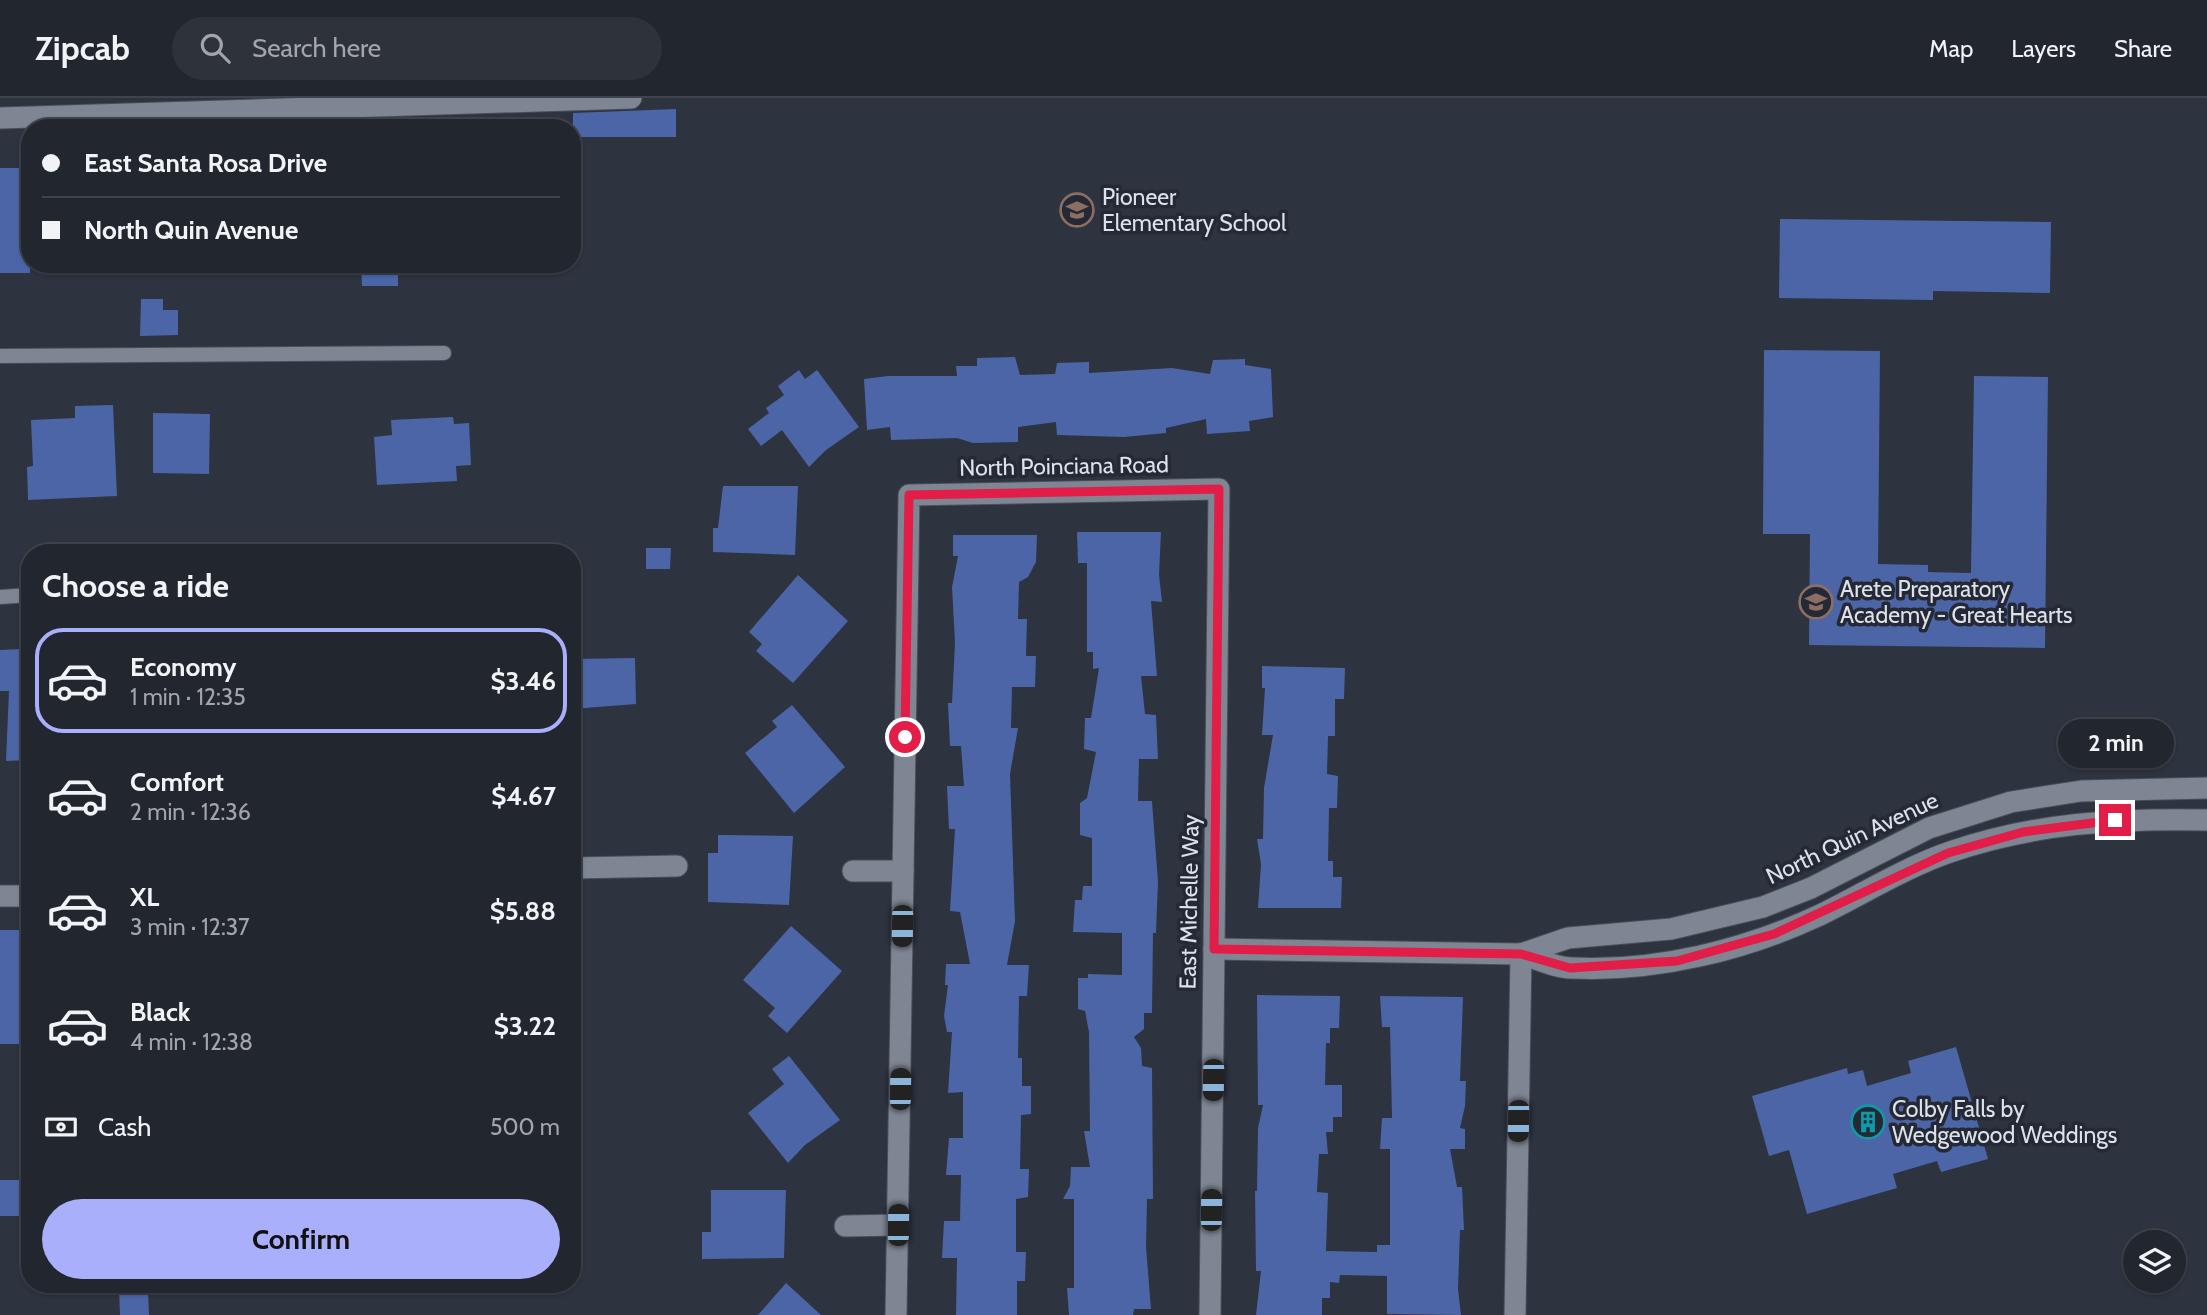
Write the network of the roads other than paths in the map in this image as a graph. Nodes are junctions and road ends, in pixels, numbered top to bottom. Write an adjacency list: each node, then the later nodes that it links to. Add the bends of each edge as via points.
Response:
1 (631, 98): 2 (street)
2 (541, 100): 3 (street)
3 (362, 102): 4 (street)
4 (0, 118)
5 (444, 353): 6 (lane)
6 (0, 356)
7 (1219, 489): 17 (street, North Poinciana Road, via 909,495); 20 (street, East Michelle Way)
8 (21, 596): 9 (lane)
9 (0, 597)
10 (2207, 788): 11 (street, North Quin Avenue, via 2039,795)
11 (1970, 814): 13 (lane); 21 (street, North Quin Avenue, via 1896,843 1811,888 1763,907 1671,929 1568,938)
12 (2207, 820): 13 (street, North Quin Avenue, via 2072,824)
13 (1977, 844): 21 (street, North Quin Avenue, via 1913,867 1774,934 1677,961 1570,968)
14 (677, 866): 15 (street)
15 (581, 868)
16 (853, 871): 17 (street)
17 (903, 872): 22 (street)
18 (0, 896): 19 (street)
19 (21, 896)
20 (1214, 949): 21 (street, North Quin Avenue); 25 (street, East Michelle Way)
21 (1521, 954): 26 (street)
22 (898, 1225): 23 (street); 24 (street)
23 (845, 1226)
24 (897, 1315)
25 (1210, 1315)
26 (1515, 1315)

